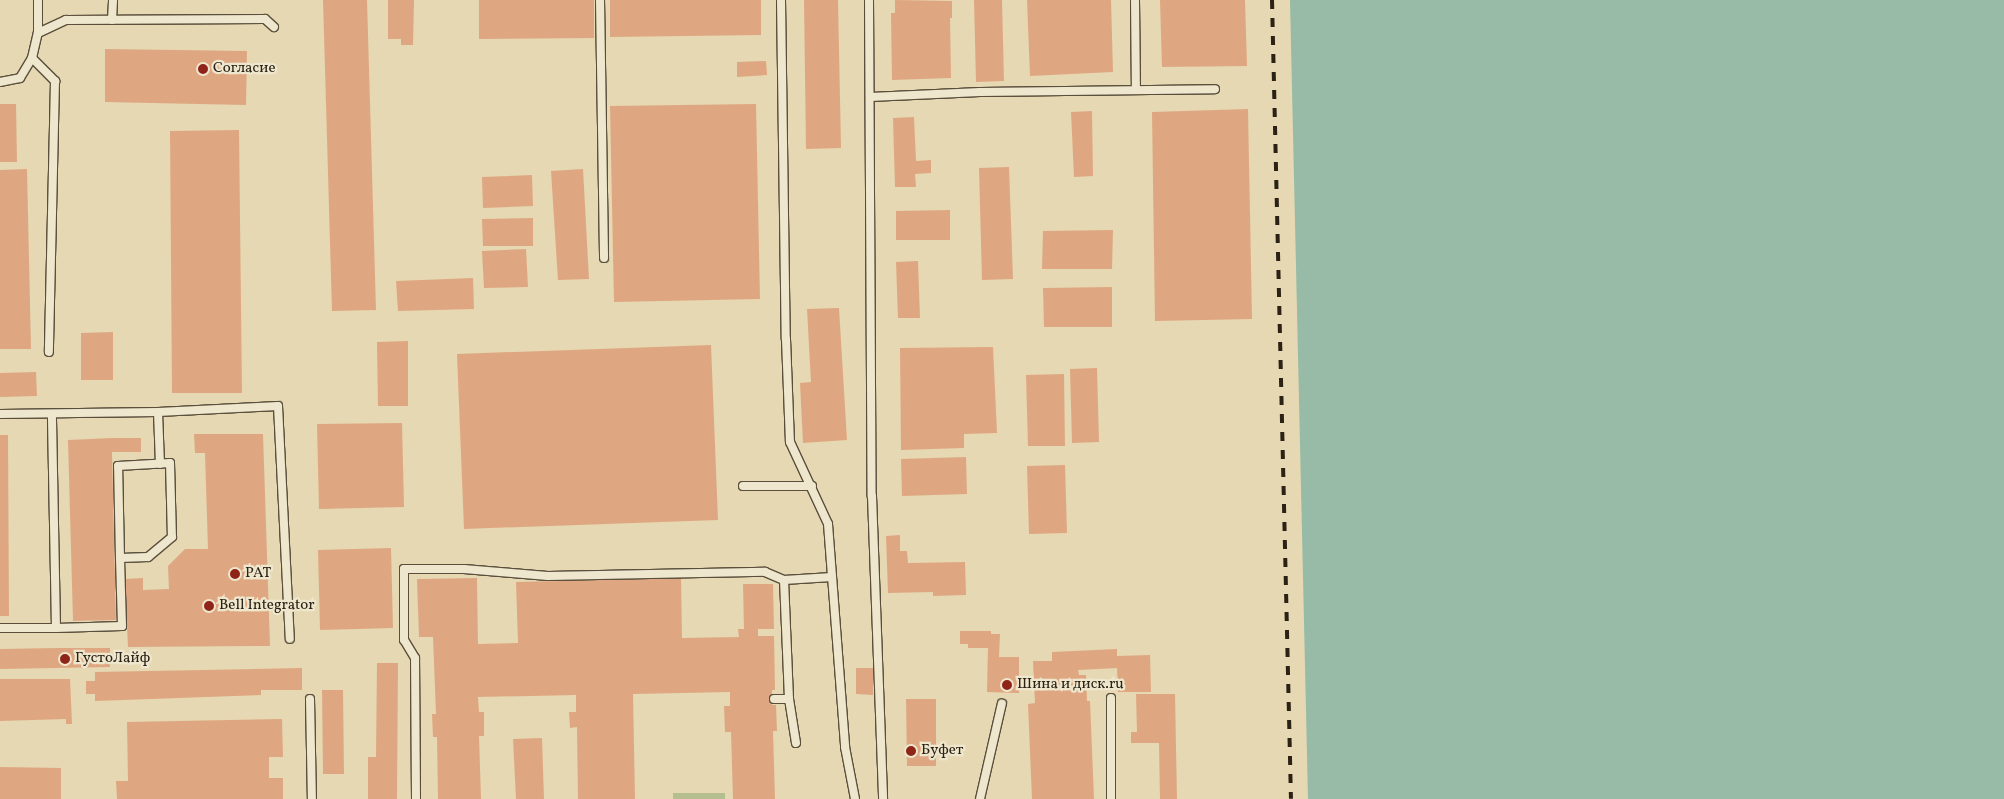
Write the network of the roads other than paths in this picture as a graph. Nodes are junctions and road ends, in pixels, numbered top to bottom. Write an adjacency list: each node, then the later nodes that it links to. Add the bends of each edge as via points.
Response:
1 (38, 0): 9 (lane)
2 (113, 0): 7 (lane)
3 (600, 0): 15 (lane)
4 (782, 0): 22 (lane, via 790,442)
5 (869, 0): 14 (lane)
6 (1135, 0): 13 (lane)
7 (112, 20): 8 (lane, via 265,19); 9 (lane, via 66,20)
8 (274, 27)
9 (38, 33): 10 (lane)
10 (32, 58): 11 (lane, via 20,78); 16 (lane, via 55,81)
11 (0, 82)
12 (1215, 89): 13 (lane)
13 (1136, 90): 14 (lane)
14 (870, 97): 38 (lane, via 872,496)
15 (604, 258)
16 (49, 352)
17 (158, 412): 19 (lane); 20 (lane); 28 (lane, via 278,406)
18 (0, 414): 19 (lane)
19 (52, 414): 27 (lane)
20 (160, 464): 23 (lane, via 118,466); 23 (lane, via 170,463 172,537 148,557)
21 (743, 486): 22 (lane)
22 (812, 486): 24 (lane, via 828,524)
23 (120, 558): 27 (lane, via 122,626)
24 (832, 577): 25 (lane); 37 (lane, via 845,747)
25 (784, 580): 32 (lane); 36 (lane, via 765,572 548,576 464,569 404,569 404,640 415,658)
26 (0, 628): 27 (lane)
27 (56, 628)
28 (290, 639)
29 (1112, 698): 40 (lane)
30 (310, 699): 35 (lane)
31 (774, 699): 32 (lane)
32 (789, 699): 34 (lane)
33 (1002, 703): 39 (lane)
34 (796, 743)
35 (312, 799)
36 (416, 799)
37 (855, 799)
38 (883, 799)
39 (980, 799)
40 (1111, 799)

